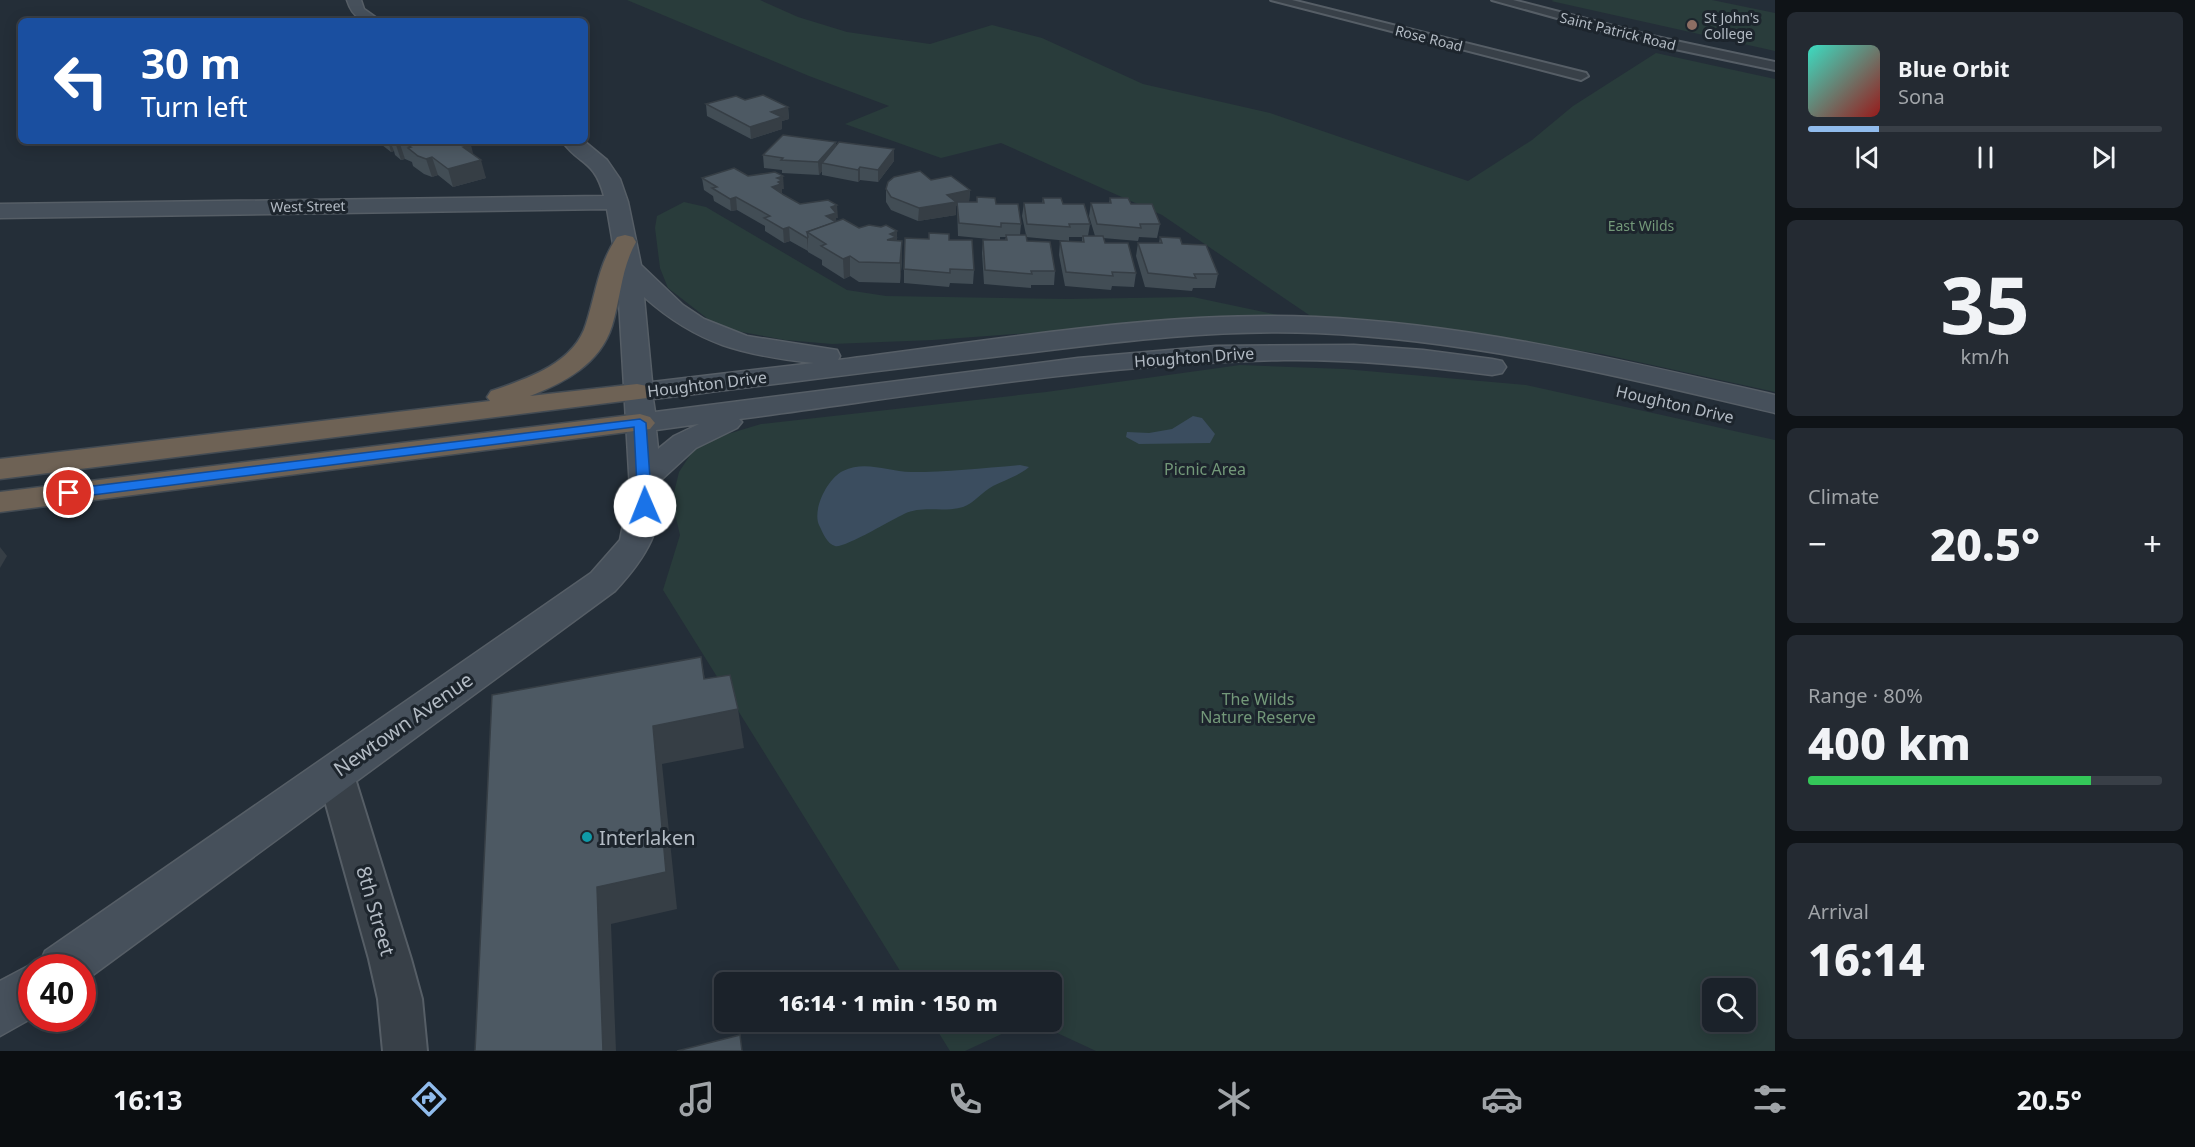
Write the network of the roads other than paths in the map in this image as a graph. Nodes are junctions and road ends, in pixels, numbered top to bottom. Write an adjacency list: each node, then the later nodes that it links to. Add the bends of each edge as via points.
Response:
1 (354, 0): 4 (main road, via 358,11)
2 (1277, 0): 6 (street, Rose Road)
3 (1498, 0): 5 (street, Saint Patrick Road, via 1651,40)
4 (368, 18)
5 (1775, 66)
6 (1581, 76)
7 (576, 144): 8 (main road, Houghton Drive, via 600,164 610,179)
8 (617, 202): 9 (main road, West Street); 10 (main road, Houghton Drive)
9 (0, 210)
10 (627, 254): 11 (main road, via 670,310 714,335 784,351); 12 (main road, Houghton Drive); 15 (highway, via 611,263 596,335 576,359 554,375 523,389)
11 (905, 359): 12 (main road, Houghton Drive); 14 (main road, Houghton Drive, via 1175,329 1314,325 1414,333 1520,348)
12 (637, 392): 15 (highway); 16 (main road, Houghton Drive)
13 (804, 402): 16 (main road, Houghton Drive); 17 (main road, Houghton Drive, via 1105,364 1190,356 1313,352 1483,365 1610,388); 19 (main road, via 711,427 685,441)
14 (1775, 404)
15 (418, 418): 18 (highway)
16 (640, 423): 19 (main road, Newtown Avenue); 20 (highway)
17 (1775, 427)
18 (0, 469)
19 (645, 477): 21 (main road, Newtown Avenue, via 645,506 637,540 618,569)
20 (0, 502)
21 (335, 772): 22 (main road, Newtown Avenue); 25 (street, 8th Street, via 390,959 400,999)
22 (82, 954)
23 (18, 999): 24 (main road)
24 (0, 1011)
25 (405, 1051)

